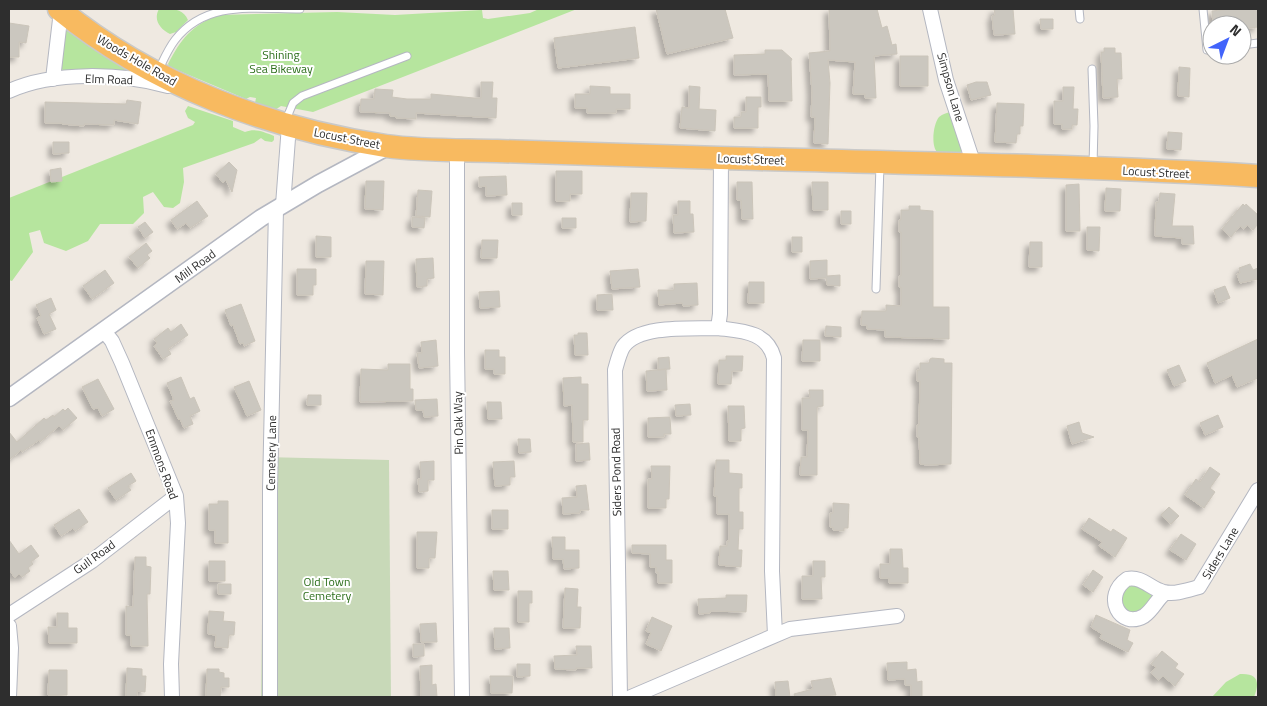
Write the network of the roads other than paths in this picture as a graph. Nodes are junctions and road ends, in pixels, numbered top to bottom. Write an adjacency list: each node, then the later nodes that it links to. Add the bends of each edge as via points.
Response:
1 (300, 9): 8 (lane, via 232,9 204,16 189,25 174,41)
2 (930, 9): 18 (street, Simpson Lane, via 946,80)
3 (1079, 9): 5 (lane)
4 (60, 10): 8 (highway, Woods Hole Road); 9 (street)
5 (1080, 19)
6 (407, 56): 13 (lane, via 302,96 291,106)
7 (1092, 69): 19 (lane)
8 (157, 74): 11 (highway, Woods Hole Road)
9 (53, 80): 10 (street, Elm Road); 11 (street, Elm Road, via 124,78)
10 (9, 91)
11 (208, 97): 12 (highway, Woods Hole Road)
12 (248, 112): 13 (highway, Locust Street)
13 (287, 124): 14 (highway, Locust Street); 21 (street, Cemetery Lane)
14 (389, 146): 15 (highway, Locust Street); 21 (street, Mill Road)
15 (457, 150): 16 (highway, Locust Street); 36 (street, Pin Oak Way)
16 (721, 158): 17 (highway, Locust Street); 23 (street)
17 (880, 162): 18 (highway, Locust Street); 22 (lane)
18 (974, 164): 19 (highway, Locust Street)
19 (1093, 169): 20 (highway, Locust Street)
20 (1258, 176)
21 (279, 207): 24 (street, Mill Road); 35 (street, Cemetery Lane, via 270,490)
22 (876, 289)
23 (718, 328): 32 (street, Siders Pond Road, via 756,334 768,344 774,358 772,571); 37 (street, Siders Pond Road, via 652,331 638,336 624,347 615,370)
24 (104, 330): 25 (street, Mill Road); 27 (street, Emmons Road, via 122,363)
25 (9, 398)
26 (1258, 490): 28 (street, Siders Lane, via 1202,583 1188,590)
27 (176, 496): 29 (street, Gull Road, via 92,560); 34 (street, Emmons Road, via 178,523)
28 (1165, 593)
29 (9, 615)
30 (897, 616): 32 (street, via 790,629)
31 (9, 626): 33 (street)
32 (775, 635): 38 (street)
33 (9, 697)
34 (172, 697)
35 (270, 697)
36 (462, 697)
37 (620, 697)
38 (631, 697)

